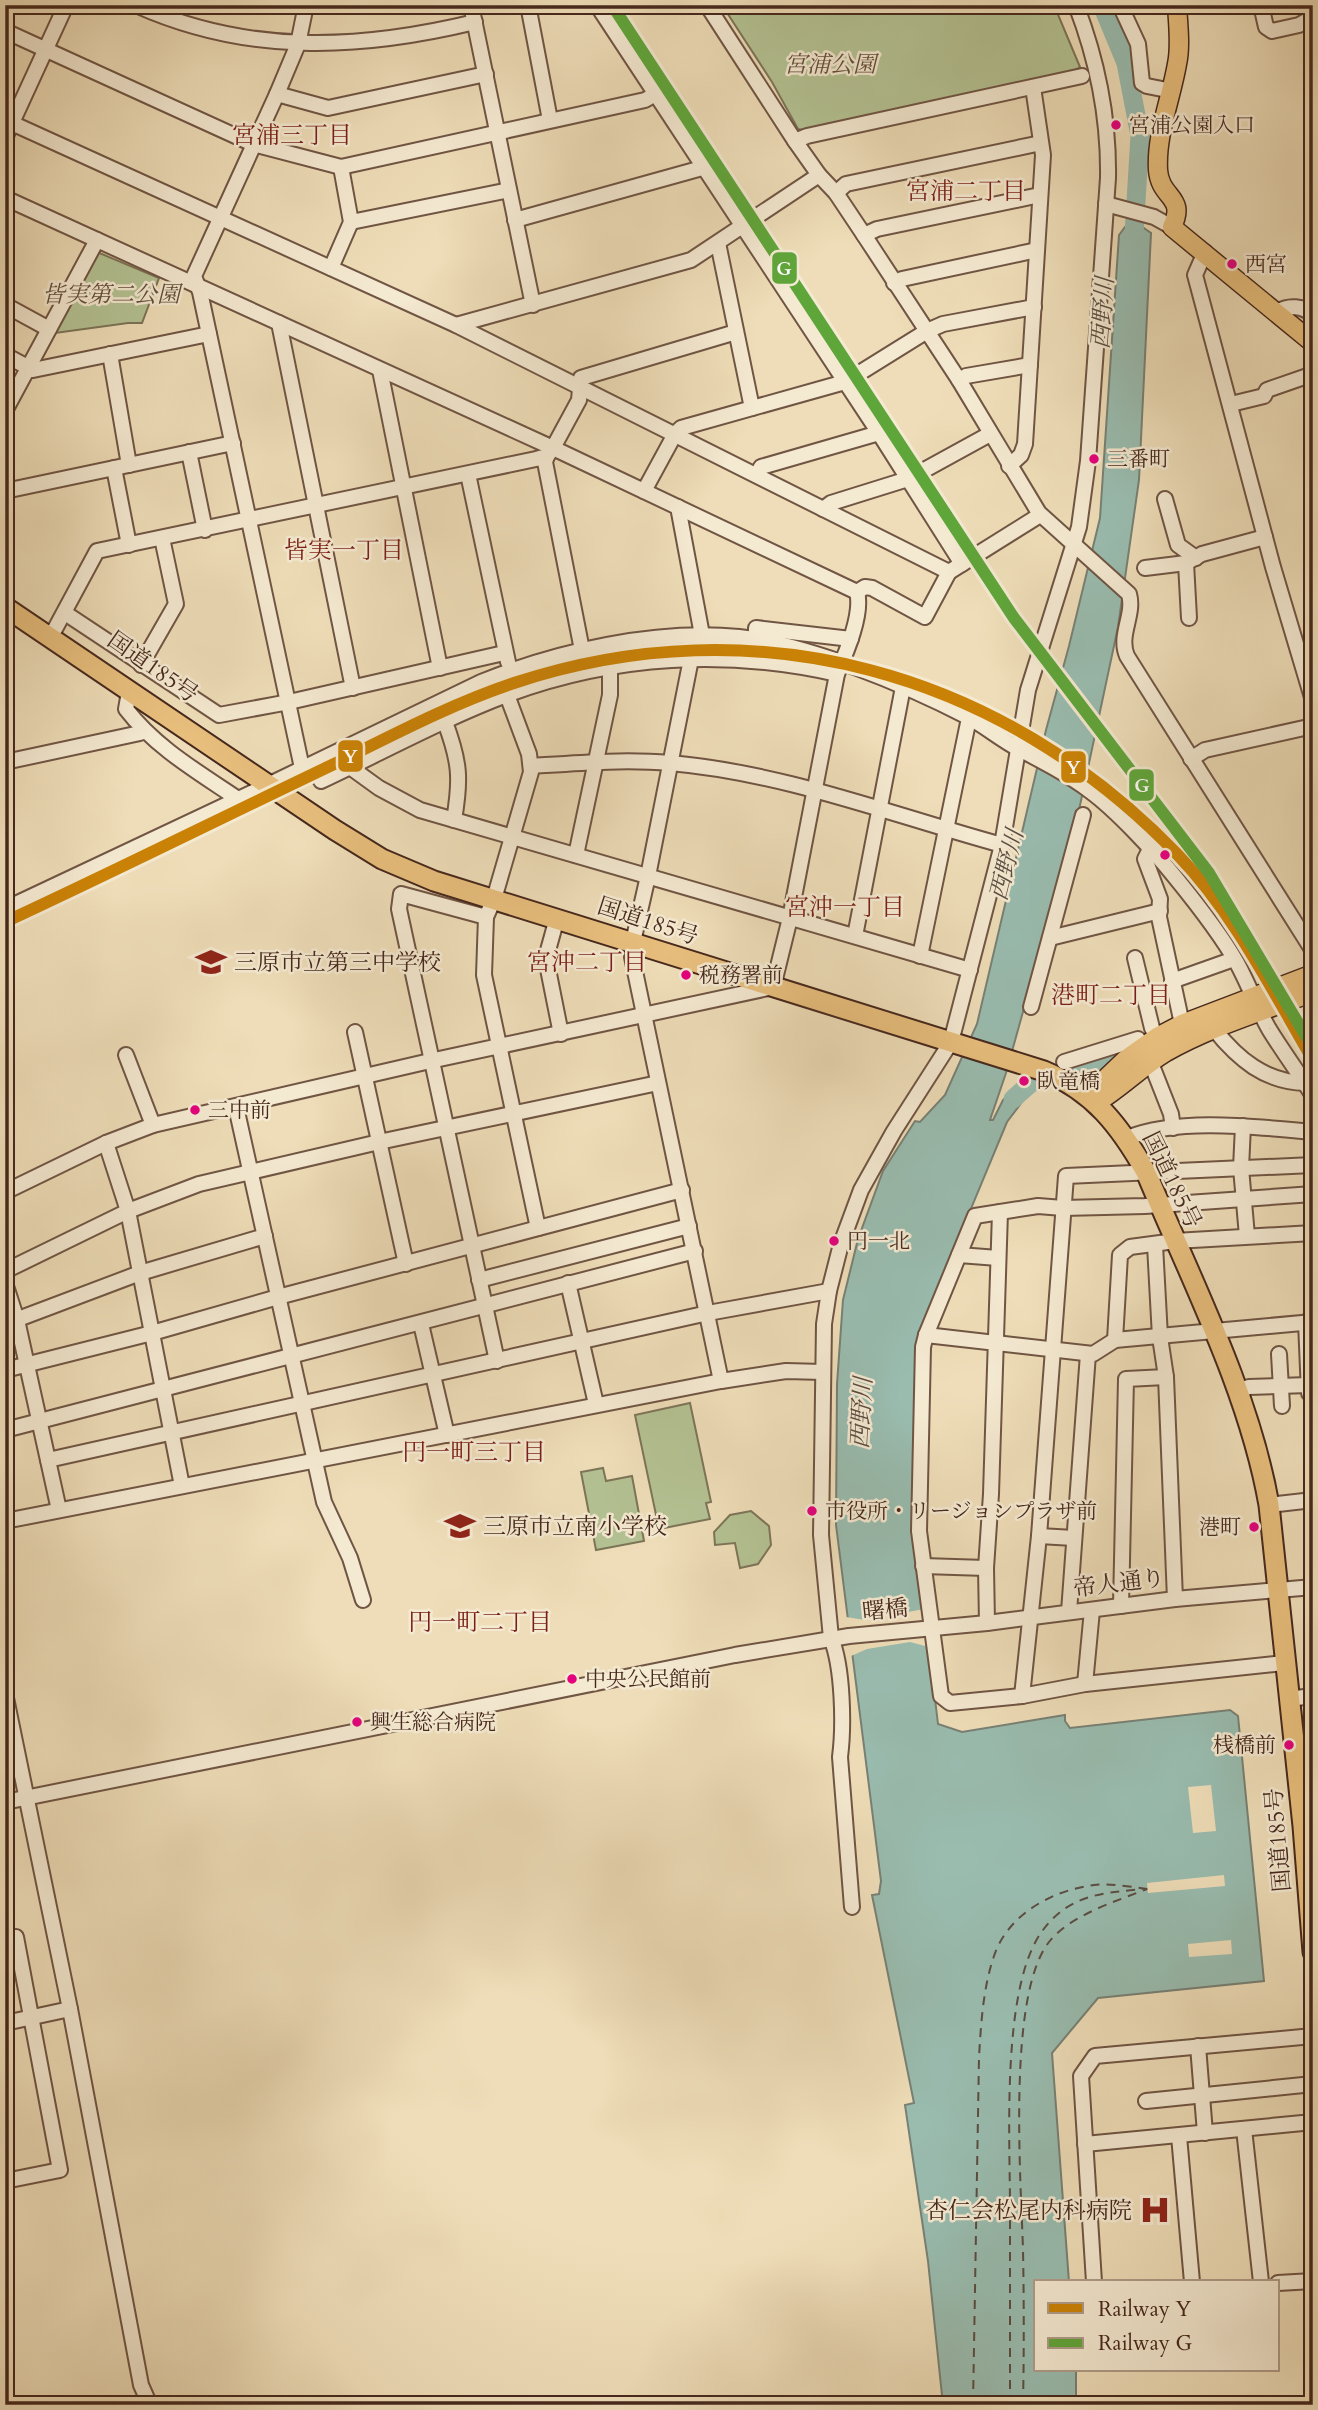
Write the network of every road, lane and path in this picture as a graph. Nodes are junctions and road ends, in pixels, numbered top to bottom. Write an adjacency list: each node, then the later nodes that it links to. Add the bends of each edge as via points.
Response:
1 (65, 5): 16 (street)
2 (136, 5): 15 (street, via 193,27)
3 (306, 5): 15 (street)
4 (471, 5): 13 (street)
5 (528, 5): 23 (street)
6 (597, 5): 22 (street)
7 (707, 5): 27 (street)
8 (1076, 5): 37 (street, via 1106,109)
9 (1120, 5): 20 (street, via 1138,44 1142,83)
10 (1177, 5): 20 (main road, via 1178,60)
11 (1261, 5): 12 (street, via 1266,27 1272,31)
12 (1313, 18)
13 (475, 22): 15 (street, via 408,37); 17 (street)
14 (5, 31): 16 (street)
15 (298, 44): 21 (street)
16 (46, 50): 24 (street); 29 (street)
17 (486, 74): 21 (street, via 328,108); 25 (street)
18 (1082, 76): 19 (street)
19 (1033, 87): 27 (street); 28 (street)
20 (1172, 91): 42 (main road, via 1160,137 1158,172 1163,189 1176,204 1178,214)
21 (277, 94): 29 (street)
22 (654, 95): 23 (street); 31 (street)
23 (550, 120): 25 (street)
24 (9, 122): 26 (street); 38 (street)
25 (497, 132): 30 (street); 33 (street)
26 (5, 138)
27 (795, 141): 32 (street)
28 (1041, 143): 34 (street, via 846,184); 35 (street)
29 (254, 144): 30 (street); 38 (street)
30 (341, 167): 40 (street)
31 (702, 168): 39 (street); 41 (street)
32 (819, 176): 34 (street); 41 (street)
33 (509, 190): 39 (street); 40 (street)
34 (836, 193): 43 (street)
35 (1040, 195): 43 (street); 46 (street)
36 (5, 198): 44 (street)
37 (1106, 204): 42 (street, via 1154,217); 99 (street, via 1088,461)
38 (220, 217): 48 (street); 50 (street, via 194,276)
39 (515, 220): 52 (street)
40 (351, 222): 48 (street)
41 (741, 226): 45 (street); 70 (street)
42 (1172, 227): 47 (main road)
43 (864, 235): 49 (street)
44 (97, 240): 50 (street); 58 (street)
45 (718, 243): 52 (street, via 677,266); 60 (street)
46 (1037, 250): 49 (street); 53 (street)
47 (1205, 252): 55 (main road); 72 (street, via 1195,275)
48 (331, 268): 57 (street)
49 (894, 283): 59 (street)
50 (195, 284): 56 (street); 61 (street)
51 (5, 305): 58 (street)
52 (533, 305): 57 (street)
53 (1034, 307): 59 (street); 65 (street)
54 (1311, 311): 55 (street, via 1284,307)
55 (1277, 313): 62 (main road)
56 (279, 323): 67 (street); 91 (street)
57 (456, 325): 71 (street)
58 (50, 329): 66 (street)
59 (927, 331): 69 (street); 70 (street)
60 (736, 332): 71 (street, via 581,378); 73 (street)
61 (209, 334): 63 (street); 78 (street)
62 (1313, 343)
63 (110, 354): 66 (street, via 33,370); 81 (street)
64 (5, 355): 66 (street)
65 (1030, 365): 69 (street); 82 (street, via 1025,444)
66 (29, 367): 74 (street)
67 (380, 370): 80 (street); 87 (street)
68 (1313, 374): 72 (street, via 1266,390 1264,396)
69 (958, 380): 77 (street)
70 (845, 382): 73 (street); 75 (street)
71 (579, 386): 76 (street); 80 (street, via 579,400)
72 (1231, 404): 97 (street)
73 (752, 408): 76 (street, via 681,428)
74 (5, 411)
75 (879, 433): 85 (street, via 761,467); 86 (street)
76 (675, 434): 85 (street); 89 (street)
77 (990, 434): 82 (street); 86 (street)
78 (233, 443): 79 (street); 95 (street)
79 (189, 452): 81 (street); 96 (street)
80 (550, 452): 84 (street); 89 (street); 112 (street, via 545,461)
81 (129, 465): 83 (street)
82 (1009, 466): 94 (street)
83 (114, 468): 88 (street); 100 (street)
84 (468, 474): 87 (street); 113 (street)
85 (757, 475): 93 (street)
86 (908, 479): 93 (street); 102 (street)
87 (404, 487): 91 (street); 117 (street)
88 (5, 491)
89 (644, 491): 92 (street)
90 (1165, 499): 101 (street, via 1178,545)
91 (316, 506): 95 (street); 121 (street)
92 (678, 508): 104 (street); 109 (street)
93 (822, 509): 102 (street)
94 (1040, 515): 99 (street); 102 (street)
95 (250, 521): 96 (street); 125 (street)
96 (205, 530): 98 (street)
97 (1265, 537): 101 (street); 124 (street)
98 (162, 538): 100 (street); 115 (street, via 176,604)
99 (1073, 543): 130 (street, via 1028,690); 131 (street, via 1129,594 1131,611 1124,650)
100 (129, 545): 108 (street, via 97,551)
101 (1191, 561): 103 (street); 107 (street)
102 (956, 568): 104 (street, via 925,617 872,588)
103 (1145, 568)
104 (857, 592): 110 (street)
105 (5, 594): 108 (highway, 国道185号)
106 (5, 607): 122 (highway, 国道185号)
107 (1189, 618)
108 (60, 621): 115 (street); 139 (highway, 国道185号)
109 (702, 635): 111 (street); 112 (street)
110 (851, 639): 111 (street, via 755,628); 118 (street)
111 (756, 640): 118 (street, via 782,645)
112 (582, 650): 119 (street)
113 (504, 653): 117 (street); 119 (street)
114 (691, 659): 116 (street); 118 (street); 134 (street)
115 (141, 665): 125 (street, via 219,715)
116 (610, 667): 123 (street); 133 (street, via 610,695)
117 (440, 668): 121 (street)
118 (839, 669): 120 (street); 140 (street)
119 (511, 670): 137 (street)
120 (903, 687): 126 (street); 142 (street)
121 (353, 688): 125 (street)
122 (129, 692): 129 (street, via 125,709); 139 (highway, 国道185号)
123 (507, 695): 127 (street); 135 (street)
124 (1313, 701)
125 (289, 702): 137 (street)
126 (969, 718): 130 (street); 145 (street)
127 (445, 722): 136 (street); 144 (street, via 460,781)
128 (1313, 726): 131 (street, via 1205,750)
129 (142, 730): 132 (street); 141 (street)
130 (1017, 747): 147 (street); 148 (street, via 1088,789)
131 (1191, 759): 159 (street)
132 (5, 762)
133 (597, 762): 134 (street); 135 (street); 149 (street)
134 (669, 763): 140 (street, via 754,775); 150 (street)
135 (531, 766): 146 (street)
136 (350, 767): 138 (street); 144 (street, via 408,804)
137 (302, 768): 139 (street)
138 (321, 781)
139 (268, 785): 141 (street); 151 (highway, 国道185号, via 382,859)
140 (815, 790): 142 (street); 155 (street)
141 (237, 799): 152 (street)
142 (880, 808): 145 (street); 156 (street)
143 (1083, 815): 157 (street)
144 (454, 820): 146 (street)
145 (946, 830): 147 (street); 160 (street)
146 (512, 837): 149 (street); 151 (street)
147 (1002, 845): 163 (street)
148 (1150, 849): 153 (street, via 1145,859); 162 (street)
149 (576, 855): 150 (street)
150 (648, 876): 155 (street); 158 (street)
151 (490, 908): 154 (highway, 国道185号); 176 (street, via 484,975); 179 (street, via 401,894 399,909)
152 (5, 909)
153 (1160, 911): 157 (street); 165 (street)
154 (557, 918): 158 (highway, 国道185号); 174 (street, via 547,964)
155 (790, 918): 156 (street); 166 (street)
156 (855, 936): 160 (street)
157 (1050, 938): 169 (street)
158 (633, 942): 166 (highway, 国道185号); 170 (street)
159 (1313, 951)
160 (920, 956): 163 (street)
161 (1135, 958): 177 (street, via 1153,1028)
162 (1234, 959): 165 (street); 168 (street)
163 (970, 970): 175 (street)
164 (1313, 974): 168 (main road)
165 (1172, 981): 171 (street)
166 (773, 987): 170 (street); 175 (highway, 国道185号)
167 (1313, 992): 168 (main road)
168 (1256, 1005): 171 (main road); 172 (main road); 183 (street)
169 (1031, 1007)
170 (644, 1016): 174 (street); 182 (street)
171 (1182, 1024): 177 (main road)
172 (1214, 1029): 177 (main road, via 1182,1044); 183 (street, via 1230,1050 1256,1070)
173 (355, 1032): 181 (street)
174 (561, 1034): 176 (street)
175 (958, 1044): 180 (highway, 国道185号); 224 (street, via 894,1131 861,1190)
176 (498, 1047): 179 (street); 186 (street)
177 (1150, 1049): 180 (street, via 1138,1039); 184 (main road, via 1105,1079); 189 (street)
178 (126, 1055): 187 (street)
179 (430, 1061): 181 (street); 190 (street)
180 (1056, 1070): 184 (highway, 国道185号)
181 (365, 1078): 185 (street); 193 (street)
182 (658, 1083): 186 (street); 199 (street)
183 (1309, 1089)
184 (1096, 1103): 192 (highway, 国道185号)
185 (236, 1107): 187 (street); 197 (street)
186 (513, 1114): 190 (street); 208 (street)
187 (153, 1125): 194 (street)
188 (1243, 1126): 189 (street); 191 (street); 196 (street)
189 (1173, 1128): 192 (street)
190 (445, 1129): 193 (street); 214 (street)
191 (1313, 1132)
192 (1127, 1138): 198 (highway, 国道185号)
193 (379, 1142): 197 (street); 218 (street)
194 (106, 1143): 200 (street); 205 (street)
195 (1313, 1165): 196 (street)
196 (1241, 1168): 198 (street); 202 (street)
197 (250, 1172): 205 (street, via 199,1185); 210 (street)
198 (1146, 1172): 203 (highway, 国道185号); 204 (street, via 1066,1176)
199 (682, 1190): 207 (street); 208 (street)
200 (5, 1192)
201 (1313, 1194): 202 (street)
202 (1244, 1198): 203 (street); 211 (street)
203 (1159, 1204): 204 (street); 212 (highway, 国道185号)
204 (1063, 1208): 206 (street, via 1038,1206); 238 (street)
205 (128, 1212): 219 (street); 220 (street)
206 (1000, 1212): 216 (street, via 975,1216); 217 (street)
207 (689, 1226): 215 (street); 221 (street)
208 (538, 1228): 214 (street)
209 (1313, 1233): 211 (street)
210 (265, 1236): 220 (street); 225 (street)
211 (1247, 1236): 212 (street)
212 (1175, 1241): 213 (street); 231 (highway, 国道185号)
213 (1155, 1245): 234 (street); 235 (street, via 1130,1247 1120,1255)
214 (472, 1246): 218 (street); 221 (street)
215 (695, 1251): 223 (street); 227 (street)
216 (959, 1255): 217 (street); 233 (street)
217 (998, 1258): 237 (street)
218 (406, 1264): 225 (street)
219 (5, 1271)
220 (140, 1273): 228 (street); 232 (street)
221 (479, 1280): 226 (street)
222 (5, 1283): 228 (street)
223 (568, 1283): 226 (street); 236 (street)
224 (829, 1291): 227 (street); 245 (street)
225 (278, 1297): 232 (street); 241 (street)
226 (485, 1304): 230 (street); 242 (street)
227 (708, 1313): 236 (street); 248 (street)
228 (11, 1322): 243 (street)
229 (1309, 1322): 231 (street); 250 (street)
230 (421, 1324): 241 (street); 246 (street)
231 (1213, 1332): 234 (street); 252 (highway, 国道185号)
232 (152, 1333): 243 (street); 251 (street)
233 (926, 1335): 237 (street); 269 (street, via 919,1531)
234 (1160, 1337): 235 (street); 247 (street)
235 (1115, 1340): 239 (street)
236 (582, 1342): 242 (street); 254 (street)
237 (995, 1344): 238 (street); 270 (street)
238 (1051, 1351): 239 (street); 267 (street)
239 (1088, 1354): 268 (street)
240 (1279, 1354): 249 (street)
241 (291, 1356): 251 (street); 253 (street)
242 (497, 1361): 246 (street)
243 (27, 1366): 244 (street); 256 (street)
244 (5, 1370)
245 (823, 1372): 248 (street, via 786,1371); 281 (street, via 821,1535)
246 (433, 1375): 253 (street); 259 (street)
247 (1166, 1377): 274 (street); 275 (street, via 1126,1379)
248 (721, 1381): 254 (street)
249 (1281, 1386): 250 (street); 252 (street); 255 (street)
250 (1311, 1389)
251 (163, 1390): 256 (street); 258 (street)
252 (1237, 1391): 264 (highway, 国道185号)
253 (302, 1404): 258 (street); 261 (street)
254 (596, 1404): 259 (street)
255 (1282, 1406)
256 (40, 1423): 257 (street); 260 (street)
257 (5, 1430)
258 (172, 1433): 260 (street); 262 (street)
259 (447, 1435): 261 (street)
260 (48, 1460): 265 (street)
261 (315, 1460): 262 (street); 273 (street, via 324,1502)
262 (182, 1486): 265 (street)
263 (1313, 1500): 264 (street)
264 (1269, 1505): 272 (highway, 国道185号)
265 (59, 1510): 266 (street)
266 (5, 1521)
267 (1039, 1536): 268 (street); 278 (street)
268 (1074, 1538): 277 (street)
269 (923, 1566): 270 (street); 280 (street)
270 (986, 1568): 279 (street)
271 (1313, 1587): 272 (street, 帝人通り)
272 (1276, 1589): 274 (street, 帝人通り); 282 (highway, 国道185号)
273 (363, 1600)
274 (1175, 1600): 275 (street, 帝人通り)
275 (1121, 1606): 276 (street, 帝人通り)
276 (1091, 1610): 277 (street, 帝人通り); 283 (street)
277 (1069, 1612): 278 (street, 帝人通り)
278 (1031, 1616): 279 (street, 帝人通り); 285 (street)
279 (987, 1623): 280 (street, 帝人通り)
280 (929, 1629): 281 (street, 曙橋); 285 (street, via 941,1696 950,1703)
281 (831, 1638): 288 (street, 曙橋); 291 (street, via 837,1653)
282 (1284, 1663): 283 (street); 287 (highway, 国道185号)
283 (1085, 1684): 285 (street)
284 (5, 1693): 288 (street)
285 (1022, 1696)
286 (1313, 1696): 287 (street)
287 (1288, 1699): 290 (highway, 国道185号)
288 (27, 1798): 289 (street, 曙橋); 294 (street)
289 (5, 1802)
290 (1308, 1826): 293 (highway, 国道185号)
291 (852, 1907)
292 (5, 1939): 295 (street, via 16,1937)
293 (1313, 1952)
294 (70, 2008): 295 (street); 314 (street, via 141,2385)
295 (32, 2017): 296 (street); 308 (street, via 60,2170)
296 (5, 2023)
297 (1313, 2036): 298 (street)
298 (1198, 2046): 300 (street); 306 (street, via 1095,2056 1080,2076)
299 (1313, 2084): 300 (street)
300 (1201, 2094): 301 (street); 304 (street)
301 (1146, 2101)
302 (1313, 2122): 303 (street)
303 (1244, 2129): 304 (street); 311 (street)
304 (1205, 2133): 305 (street)
305 (1179, 2136): 306 (street); 310 (street)
306 (1085, 2144): 309 (street)
307 (5, 2165): 308 (street)
308 (7, 2181)
309 (1094, 2280)
310 (1192, 2280)
311 (1261, 2280)
312 (1313, 2281): 313 (street)
313 (1280, 2284)
314 (152, 2405)

